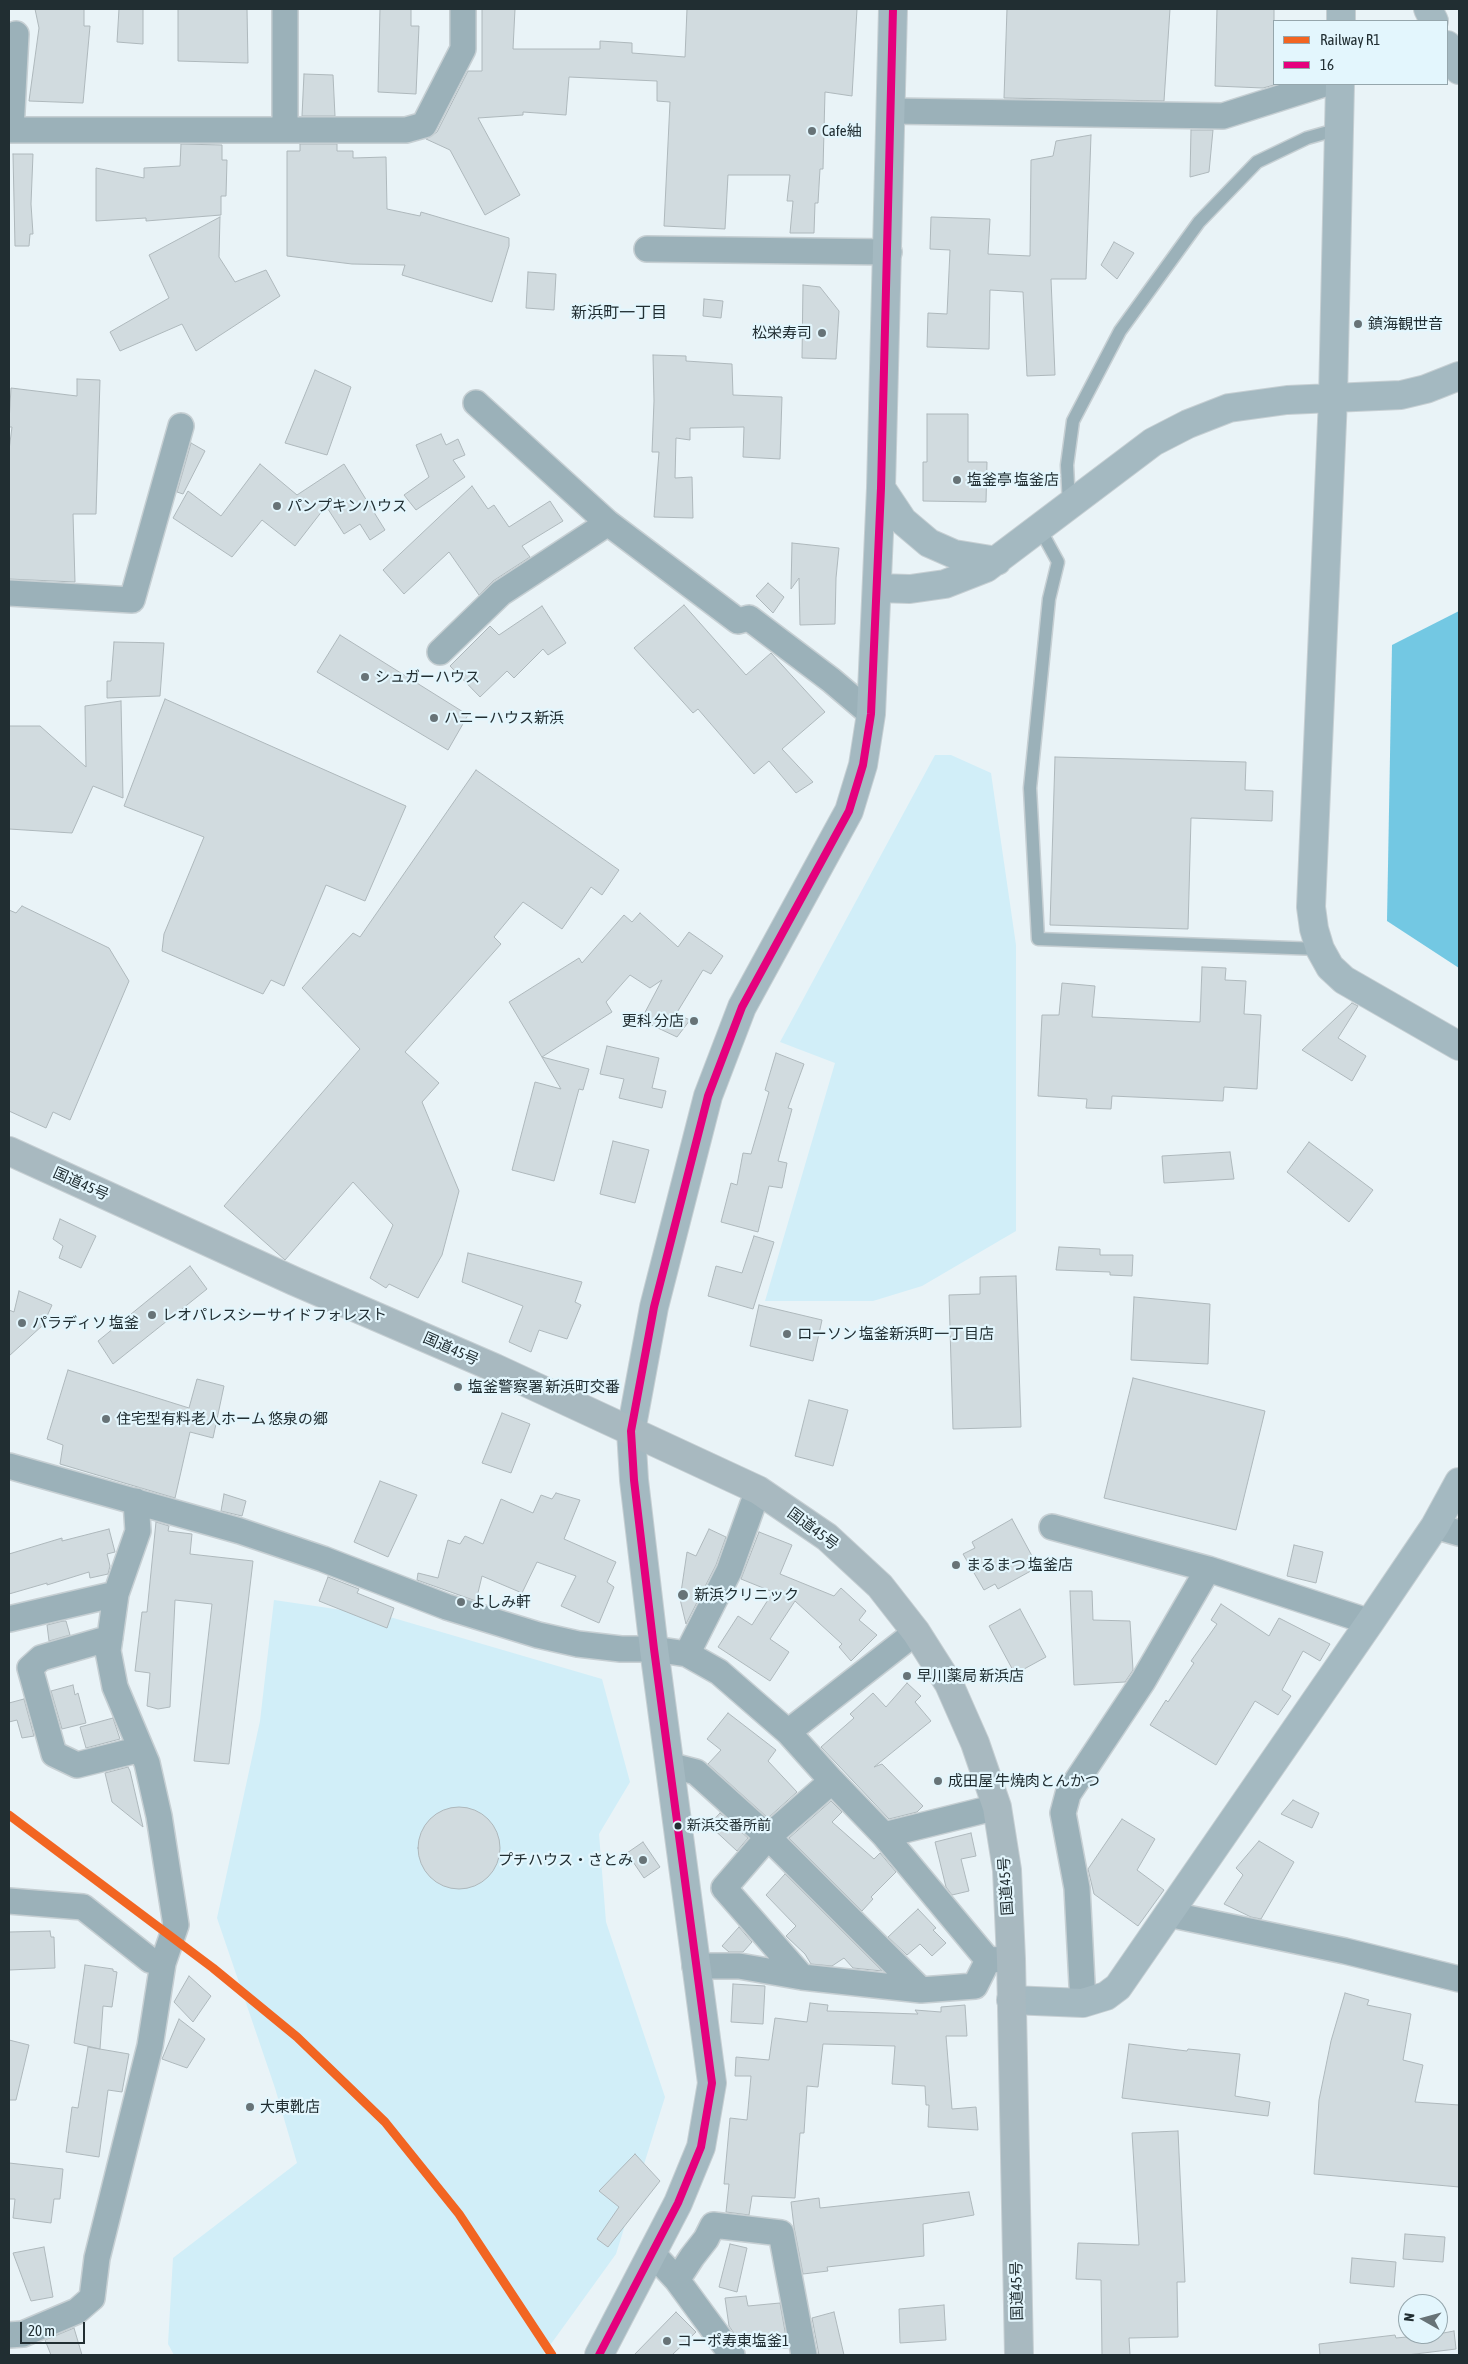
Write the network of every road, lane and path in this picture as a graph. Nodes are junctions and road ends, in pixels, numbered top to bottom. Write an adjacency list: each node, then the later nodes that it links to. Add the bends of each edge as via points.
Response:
1 (286, 9): 12 (street)
2 (463, 9): 12 (street, via 463,49 424,125 406,130)
3 (894, 9): 9 (street)
4 (16, 34): 11 (street)
5 (1448, 47): 6 (street)
6 (1459, 70)
7 (1321, 85): 9 (street, via 1224,116)
8 (1340, 85): 10 (street)
9 (891, 111): 14 (street)
10 (1339, 129): 16 (street); 20 (lane, via 1308,138 1257,162 1199,222 1120,330 1073,421 1067,465)
11 (10, 130): 12 (street)
12 (285, 130)
13 (647, 249): 14 (street)
14 (889, 252): 19 (street)
15 (1459, 376): 16 (street, via 1401,395)
16 (1333, 398): 20 (street, via 1229,408 1188,424 1153,442); 28 (street, via 1311,907)
17 (476, 403): 21 (street)
18 (181, 426): 25 (street, via 132,600)
19 (881, 488): 23 (street, via 902,521 929,543 954,554); 24 (street)
20 (1069, 505): 22 (street)
21 (608, 524): 26 (street, via 501,593); 27 (street, via 738,621 749,618)
22 (1040, 529): 23 (street); 28 (lane, via 1058,562 1048,599 1030,788 1038,938)
23 (997, 560): 24 (street, via 986,568 945,584 910,589)
24 (877, 588): 27 (street)
25 (9, 593)
26 (440, 652)
27 (871, 714): 31 (street, via 863,765 849,811 742,1008 708,1096 654,1307)
28 (1320, 949): 29 (street, via 1330,967 1344,980)
29 (1459, 1046)
30 (9, 1151): 31 (highway, 国道45号)
31 (631, 1431): 34 (highway, 国道45号); 44 (street)
32 (9, 1466): 35 (street)
33 (1459, 1482): 37 (street)
34 (758, 1490): 42 (highway, 国道45号, via 827,1537 880,1586); 45 (street, via 729,1571)
35 (136, 1501): 39 (street, via 138,1531); 44 (street, via 240,1531 447,1607 538,1635 578,1644)
36 (1052, 1527): 38 (street)
37 (1447, 1530): 41 (street)
38 (1208, 1569): 41 (street); 62 (street, via 1142,1681 1068,1794 1063,1813 1081,1935)
39 (116, 1594): 40 (street); 43 (street)
40 (9, 1619)
41 (1370, 1622): 54 (street)
42 (916, 1632): 46 (street); 50 (highway, 国道45号, via 949,1684 975,1743)
43 (110, 1638): 47 (street, via 108,1651 115,1687); 47 (street, via 41,1658 30,1668 54,1754 77,1765)
44 (654, 1649): 45 (street); 48 (street)
45 (687, 1654): 46 (street, via 720,1672)
46 (788, 1732): 49 (street)
47 (141, 1749): 56 (street, via 159,1816 176,1925)
48 (669, 1765): 52 (street, via 696,1772); 57 (street)
49 (832, 1781): 51 (street); 52 (street)
50 (997, 1807): 51 (street); 55 (highway, 国道45号, via 1007,1870)
51 (884, 1835): 55 (street)
52 (768, 1837): 58 (street, via 724,1888); 60 (street)
53 (9, 1901): 56 (street, via 83,1907 150,1960)
54 (1168, 1914): 59 (street); 62 (street, via 1118,1987 1106,1996)
55 (999, 1959): 60 (street, via 975,1986); 61 (highway, 国道45号)
56 (163, 1964): 65 (street, via 150,2046 97,2258 92,2298 77,2311 23,2334)
57 (696, 1966): 58 (street, via 739,1966); 63 (street, via 712,2083 701,2147 678,2203)
58 (802, 1977): 60 (street)
59 (1459, 1979)
60 (920, 1990)
61 (1011, 2000): 62 (street); 69 (highway, 国道45号)
62 (1082, 2003)
63 (652, 2253): 64 (street); 66 (street)
64 (677, 2280): 67 (street); 68 (street, via 714,2225 780,2233)
65 (9, 2335)
66 (599, 2355)
67 (732, 2355)
68 (804, 2355)
69 (1019, 2355)

